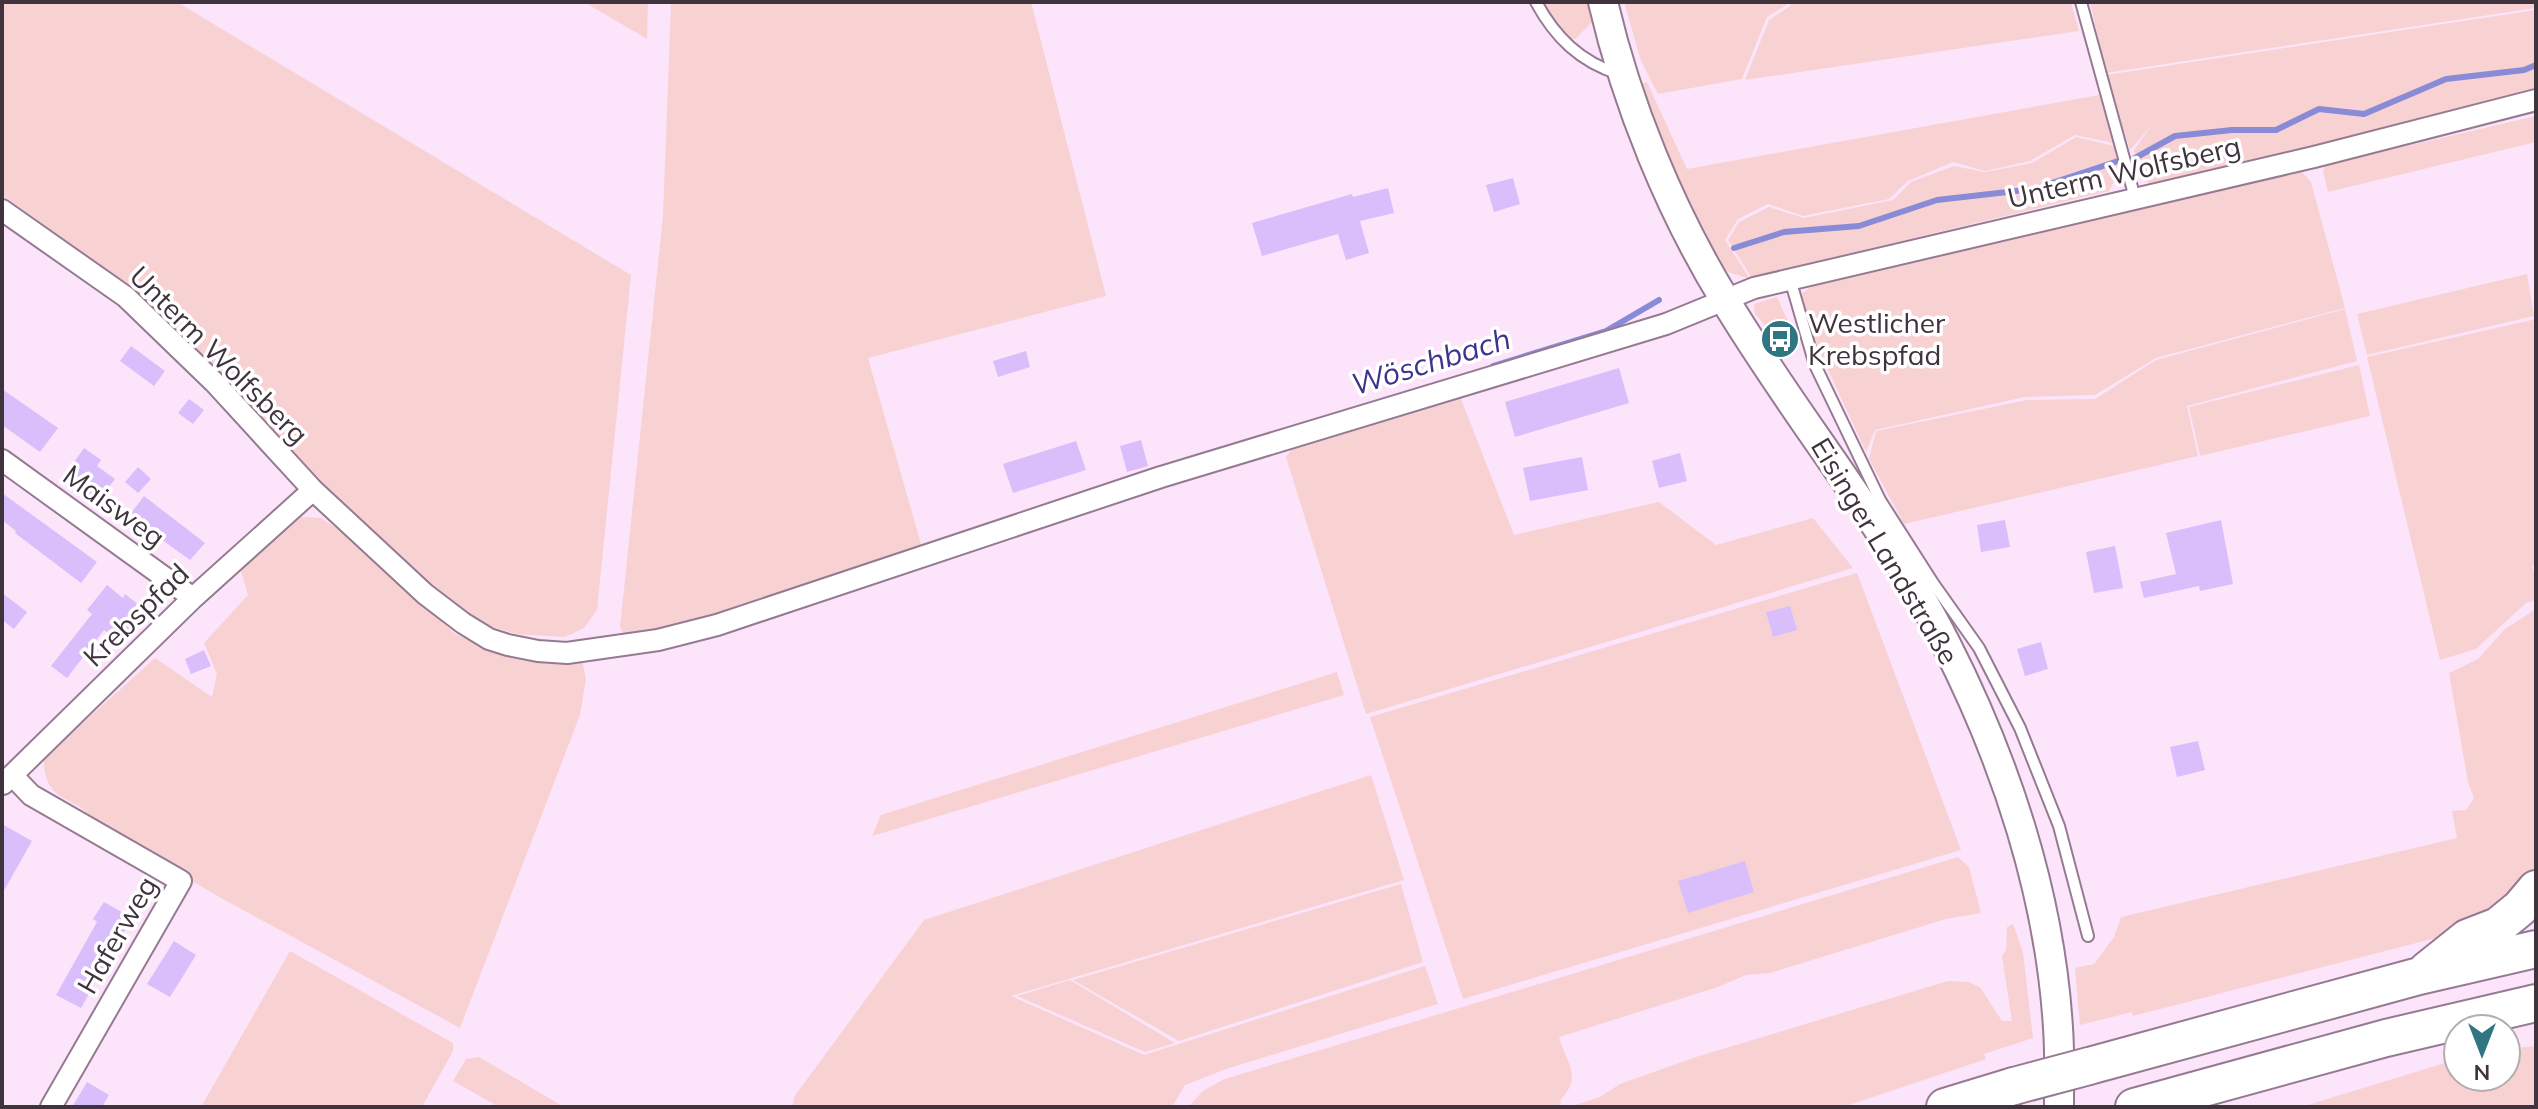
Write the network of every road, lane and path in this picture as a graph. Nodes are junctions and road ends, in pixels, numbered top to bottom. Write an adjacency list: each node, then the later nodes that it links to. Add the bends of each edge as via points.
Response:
1 (1536, 2): 4 (lane, via 1565,45)
2 (1603, 2): 4 (main road, Eisinger Landstraße)
3 (2081, 2): 6 (lane)
4 (1624, 76): 9 (main road, Eisinger Landstraße, via 1674,202)
5 (2536, 100): 6 (street, Unterm Wolfsberg)
6 (2135, 198): 8 (street, Unterm Wolfsberg)
7 (2, 210): 11 (street, Unterm Wolfsberg, via 126,297 214,382)
8 (1790, 279): 9 (street, Unterm Wolfsberg); 15 (lane, Eisinger Landstraße, via 1815,365 1873,488 1979,648 2020,728 2059,826)
9 (1725, 300): 11 (street, Unterm Wolfsberg, via 1666,324 1161,477 717,625 602,650 538,651 489,639 425,594); 23 (main road, Eisinger Landstraße, via 1924,605 1981,720 2019,822 2042,915 2058,1028)
10 (2, 460): 12 (street, Maisweg)
11 (313, 490): 12 (street, Krebspfad)
12 (193, 598): 13 (street, Krebspfad)
13 (7, 780): 21 (street, Haferweg, via 181,881)
14 (2536, 889): 17 (highway, via 2498,926 2467,938)
15 (2088, 936)
16 (2536, 949): 17 (highway)
17 (2419, 976): 22 (highway, bridge)
18 (2536, 1003): 20 (highway)
19 (2442, 1035): 20 (highway)
20 (2386, 1038): 24 (highway)
21 (51, 1107)
22 (1945, 1107)
23 (2059, 1107)
24 (2134, 1107)

